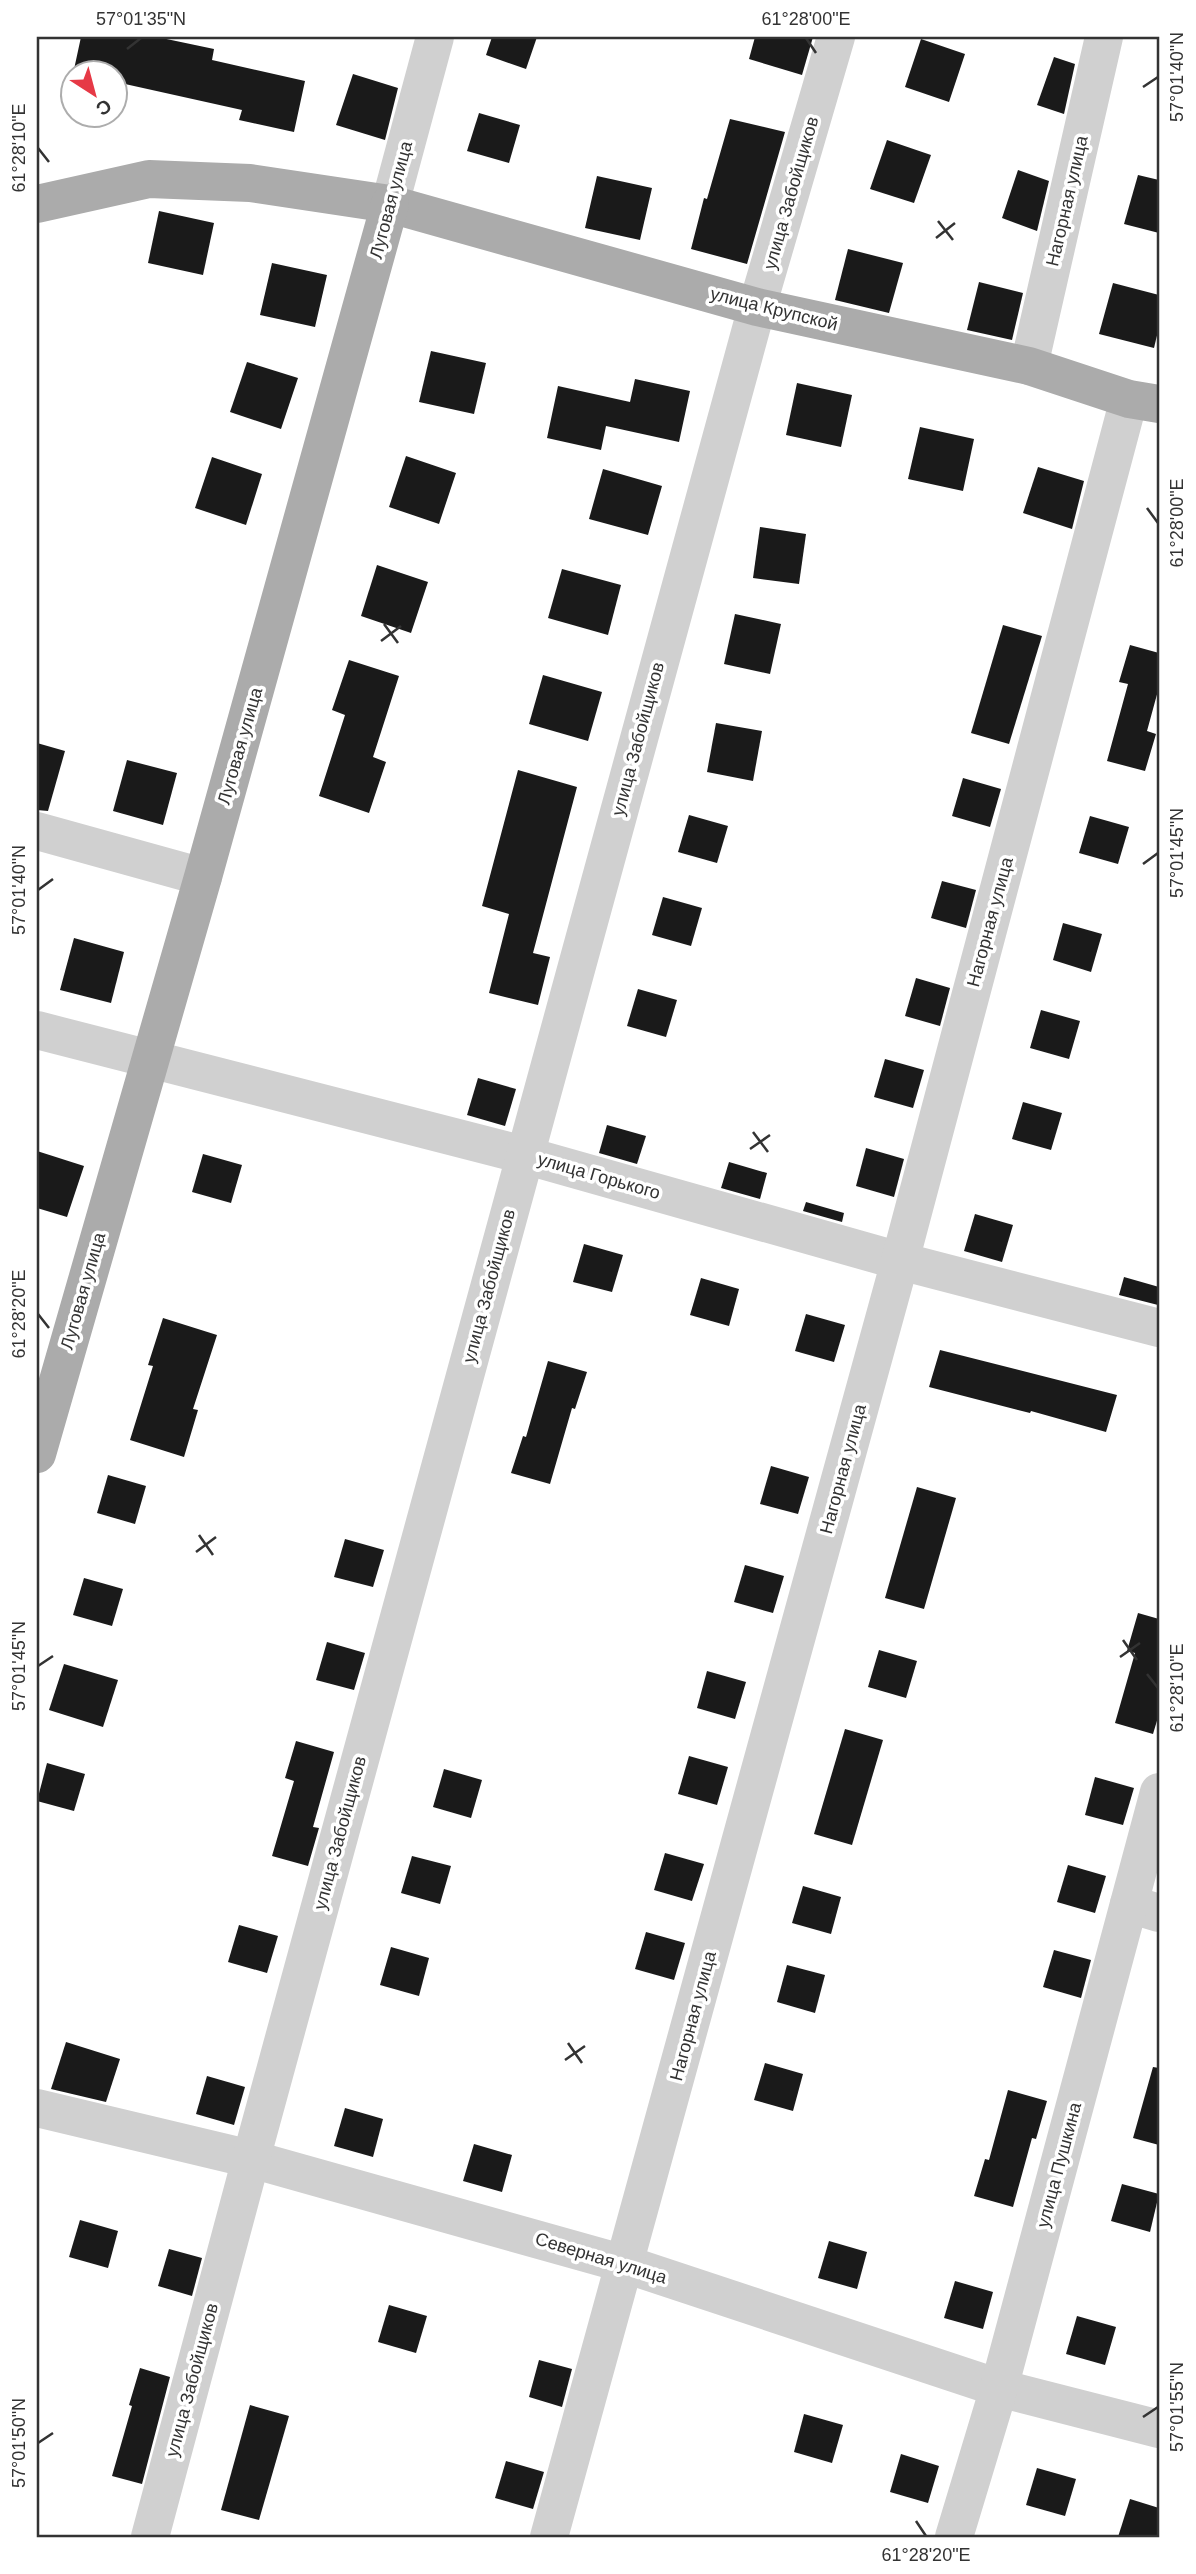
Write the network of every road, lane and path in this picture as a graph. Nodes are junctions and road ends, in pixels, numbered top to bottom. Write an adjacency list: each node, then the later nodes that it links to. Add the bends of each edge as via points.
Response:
1 (435, 37): 5 (street, Луговая улица)
2 (836, 37): 6 (street, улица Забойщиков)
3 (1104, 37): 7 (street, Нагорная улица)
4 (37, 204): 5 (main road, улица Крупской, via 149,179 250,183)
5 (390, 204): 6 (main road, улица Крупской); 10 (main road, Луговая улица)
6 (757, 307): 7 (main road, улица Крупской); 13 (street, улица Забойщиков)
7 (1029, 366): 8 (main road, улица Крупской)
8 (1144, 401): 14 (street, Нагорная улица)
9 (37, 831): 10 (street)
10 (203, 877): 12 (main road, Луговая улица)
11 (37, 1030): 12 (street, улица Горького)
12 (150, 1058): 13 (street, улица Горького); 16 (main road, Луговая улица)
13 (524, 1155): 14 (street, улица Горького); 20 (street, улица Забойщиков)
14 (900, 1261): 15 (street, улица Горького); 21 (street, Нагорная улица)
15 (1159, 1328)
16 (37, 1454)
17 (1159, 1792): 18 (street, улица Пушкина)
18 (1144, 1909): 22 (street, улица Пушкина)
19 (37, 2108): 20 (street, Северная улица)
20 (251, 2159): 21 (street, Северная улица); 24 (street, улица Забойщиков)
21 (625, 2264): 22 (street, Северная улица); 25 (street, Нагорная улица)
22 (999, 2388): 23 (street, Северная улица); 26 (street, улица Пушкина)
23 (1159, 2429)
24 (150, 2537)
25 (549, 2537)
26 (954, 2537)

